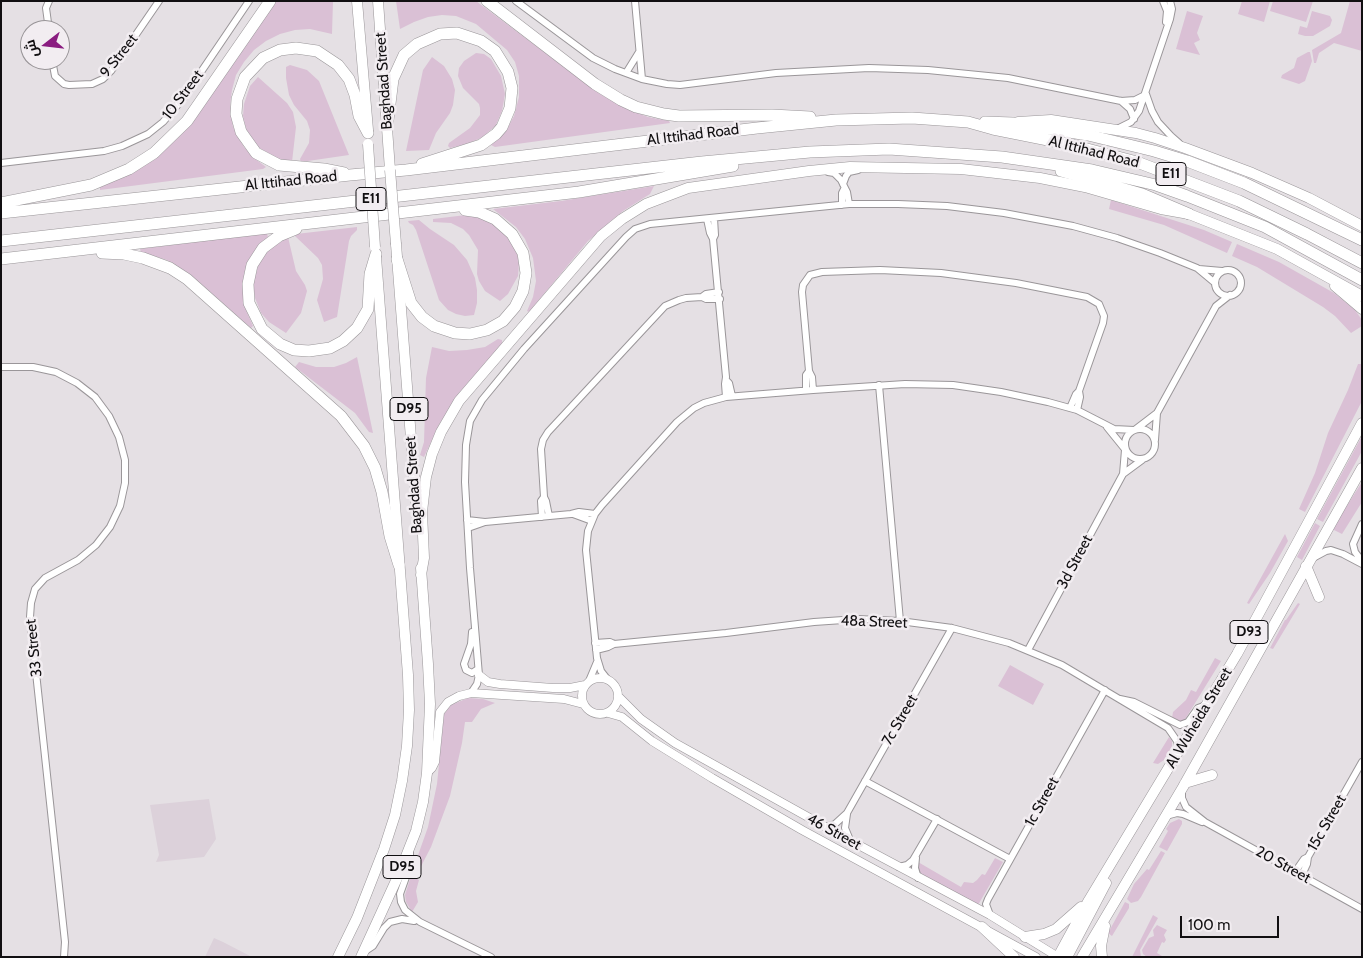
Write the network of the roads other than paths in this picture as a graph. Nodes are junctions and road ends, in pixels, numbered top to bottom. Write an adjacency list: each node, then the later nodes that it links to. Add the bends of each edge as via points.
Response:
1 (42, 1): 12 (street)
2 (159, 1): 16 (street, 9 Street, via 111,71 98,82 69,86 55,76)
3 (249, 1): 31 (street, 10 Street, via 176,108 148,134 104,151)
4 (270, 1): 37 (highway, via 187,121 154,153 129,169 91,185)
5 (357, 1): 27 (main road, Baghdad Street / D95)
6 (378, 1): 25 (main road, Baghdad Street / D95)
7 (487, 1): 22 (highway, via 595,84 648,111 686,116 772,115)
8 (516, 1): 17 (street, via 583,52)
9 (1163, 1): 14 (street, via 1167,15)
10 (1170, 1): 14 (street, via 1172,14)
11 (635, 2): 15 (street)
12 (48, 5): 13 (street)
13 (49, 20)
14 (1164, 36): 19 (street)
15 (639, 51): 17 (street); 18 (street)
16 (54, 70)
17 (626, 73): 18 (street)
18 (642, 79): 20 (street, via 680,85 822,70 928,70 1008,78)
19 (1145, 95): 20 (street); 21 (street); 28 (street, via 1158,122)
20 (1121, 101): 21 (street, via 1130,109)
21 (1134, 119): 26 (street)
22 (836, 120): 23 (highway, Al Ittihad Road / E11, via 912,118); 33 (highway, Al Ittihad Road / E11)
23 (968, 122): 24 (highway); 52 (highway, Al Ittihad Road / E11, via 1094,150 1170,174 1239,201)
24 (1012, 123): 26 (main road, E11, via 1051,120); 46 (highway, via 1121,142 1187,161 1244,183)
25 (387, 128): 33 (highway, via 396,70 410,49 424,39 440,34 466,35 488,46 505,64 511,80 512,98 507,118 496,134 475,148); 50 (main road, Baghdad Street / D95, bridge)
26 (1116, 130): 28 (main road, E11)
27 (368, 139): 35 (highway, via 349,79 338,65 317,51 296,48 271,54 256,64 241,84 236,114 241,132 256,153 279,165); 48 (main road, Baghdad Street / D95, bridge)
28 (1185, 148): 43 (main road, E11)
29 (781, 155): 30 (highway, Al Ittihad Road / E11, via 889,149 964,153); 39 (highway, via 579,192); 47 (highway, Al Ittihad Road / E11)
30 (1038, 162): 41 (highway, via 1078,177 1142,194); 56 (highway, Al Ittihad Road / E11, via 1124,177 1188,196 1265,228)
31 (1, 163)
32 (876, 168): 34 (main road); 36 (street, via 849,172); 41 (main road, via 961,169 1040,178)
33 (406, 170): 35 (highway, Al Ittihad Road / E11)
34 (809, 170): 36 (street, via 834,173); 86 (main road, via 702,185 673,193 632,212 592,245 466,391 446,421 426,477)
35 (350, 175): 40 (highway, Al Ittihad Road / E11)
36 (844, 187): 38 (street, via 842,193)
37 (1, 203)
38 (846, 205): 42 (street); 53 (street, via 922,204 1004,213 1118,238)
39 (431, 209): 44 (highway); 50 (highway, via 479,212 495,219 512,234 523,254 526,273 523,291 515,307 495,326 479,332 462,334 440,329 422,317 411,303)
40 (1, 213)
41 (1189, 214): 54 (main road, via 1258,240)
42 (711, 218): 59 (street); 79 (street, via 650,224 630,232 490,388 475,410 467,433)
43 (1357, 221): 45 (main road, E11)
44 (335, 222): 48 (highway, via 284,233 268,243 255,259 248,278 250,303 262,329 273,340 294,350 309,352 330,348 348,337 368,309 370,274); 49 (highway)
45 (1362, 226)
46 (1362, 240)
47 (1, 241)
48 (376, 250): 85 (main road, Baghdad Street / D95)
49 (65, 253): 51 (highway); 85 (highway, via 133,255 152,260 179,274 331,407 357,435 375,468)
50 (397, 258): 86 (main road, Baghdad Street / D95)
51 (1, 259)
52 (1362, 263)
53 (1198, 269): 55 (street); 57 (street)
54 (1315, 269): 60 (main road); 61 (main road)
55 (1222, 271): 57 (street); 58 (street, via 1231,270 1240,279 1240,287)
56 (1362, 280)
57 (1215, 285): 58 (street, via 1221,294); 62 (street)
58 (1230, 295): 62 (street)
59 (720, 296): 66 (street, via 725,384); 77 (street, via 679,300 660,310 548,432 541,449)
60 (1362, 296)
61 (1362, 309)
62 (1213, 312): 68 (street)
63 (1, 367): 132 (street, 33 Street, via 33,367 56,372 77,383 95,397 109,416 120,437 125,460 122,498 110,527 78,560 45,578 30,603)
64 (879, 385): 65 (street); 67 (street, via 929,384 977,388); 89 (street)
65 (810, 390): 66 (street); 67 (street, via 812,377 802,292 806,280 816,273 888,270 941,273 1079,296 1098,309 1100,330 1076,394)
66 (729, 397): 78 (street, via 694,408 677,422)
67 (1074, 409): 70 (street)
68 (1157, 413): 71 (street); 72 (street)
69 (1362, 423): 102 (main road, Al Wuheida Street / D93)
70 (1107, 426): 71 (street); 73 (street)
71 (1135, 430): 72 (street, via 1145,430); 73 (street, via 1125,439)
72 (1155, 441): 74 (street, via 1151,455)
73 (1125, 449): 74 (street, via 1132,458); 76 (street, 3d Street)
74 (1142, 460): 76 (street, 3d Street)
75 (1362, 468): 84 (main road, Al Wuheida Street / D93)
76 (1123, 474): 92 (street, 3d Street)
77 (546, 517): 78 (street, via 573,514); 80 (street)
78 (593, 518): 91 (street, via 586,550)
79 (467, 520): 80 (street); 82 (street)
80 (485, 522): 82 (street)
81 (1362, 524): 83 (street, via 1353,544)
82 (468, 528): 88 (street)
83 (1362, 562): 84 (street, via 1331,550 1320,553)
84 (1308, 563): 87 (main road); 110 (main road, Al Wuheida Street / D93)
85 (399, 565): 133 (main road, Baghdad Street / D95, via 409,710 402,781 384,849)
86 (421, 575): 107 (main road, Baghdad Street / D95, via 430,704)
87 (1318, 597)
88 (473, 608): 94 (street); 94 (street, via 471,644 464,664 469,672)
89 (900, 621): 90 (street, 48a Street); 91 (street, 48a Street, via 836,620 614,644 608,648)
90 (952, 628): 92 (street, 48a Street); 109 (street, 7c Street)
91 (596, 646): 93 (street)
92 (1028, 650): 97 (street, 48a Street, via 1062,664)
93 (597, 662): 95 (street); 96 (street)
94 (479, 672): 96 (street, via 484,680 495,684 570,688); 98 (street)
95 (608, 680): 96 (street, via 599,678); 99 (street, via 616,687)
96 (587, 683): 101 (street)
97 (1105, 690): 100 (street, 48a Street); 119 (street, 1c Street)
98 (471, 693): 101 (street, via 564,698); 107 (street, via 453,698 440,712 435,762)
99 (618, 696): 103 (street); 115 (street, 46 Street, via 634,714 658,732)
100 (1120, 699): 102 (street, 48a Street, via 1134,702 1180,725 1188,722 1198,708); 104 (street, 48a Street, via 1171,731)
101 (583, 704): 103 (street, via 596,714)
102 (1208, 705): 104 (main road, Al Wuheida Street / D93)
103 (608, 713): 129 (street, 46 Street, via 629,721 652,741 712,778)
104 (1180, 752): 120 (main road, Al Wuheida Street / D93)
105 (1362, 762): 106 (street, 15c Street)
106 (1360, 770): 122 (street, 15c Street, via 1304,859)
107 (427, 773): 117 (main road, Baghdad Street / D95, via 423,802)
108 (1212, 775): 110 (main road)
109 (865, 780): 111 (street, 7c Street); 113 (street)
110 (1184, 785): 112 (main road, Al Wuheida Street / D93); 114 (street, 20 Street, via 1182,798 1186,807)
111 (847, 813): 115 (street, 7c Street, via 835,824); 116 (street, via 845,828)
112 (1165, 817): 114 (street, 20 Street, via 1177,813); 125 (main road, Al Wuheida Street / D93)
113 (937, 820): 118 (street); 119 (street)
114 (1205, 822): 122 (street, 20 Street)
115 (825, 827): 116 (street, 46 Street)
116 (851, 841): 121 (street, 46 Street)
117 (410, 848): 128 (street, via 410,866 400,898 405,910); 131 (main road, Baghdad Street / D95)
118 (916, 857): 121 (street); 123 (street)
119 (1010, 859): 127 (street, 1c Street, via 988,899)
120 (1112, 861): 124 (main road, Al Wuheida Street / D93); 138 (main road, via 1112,873)
121 (899, 867): 123 (street, 46 Street)
122 (1299, 874): 126 (street, 20 Street)
123 (918, 878): 127 (street, 46 Street)
124 (1089, 900): 130 (main road, via 1056,929); 137 (main road, Al Wuheida Street / D93)
125 (1113, 907): 139 (main road, Al Wuheida Street / D93); 140 (main road, via 1102,938)
126 (1362, 909)
127 (990, 915): 130 (street, 46 Street)
128 (420, 922): 131 (street, via 402,919 390,922 373,946); 134 (street)
129 (982, 927): 135 (main road); 136 (street, 46 Street)
130 (1025, 937): 137 (street, 46 Street)
131 (362, 954)
132 (64, 957)
133 (338, 957)
134 (491, 957)
135 (1014, 957)
136 (1036, 957)
137 (1058, 957)
138 (1067, 957)
139 (1082, 957)
140 (1102, 957)

